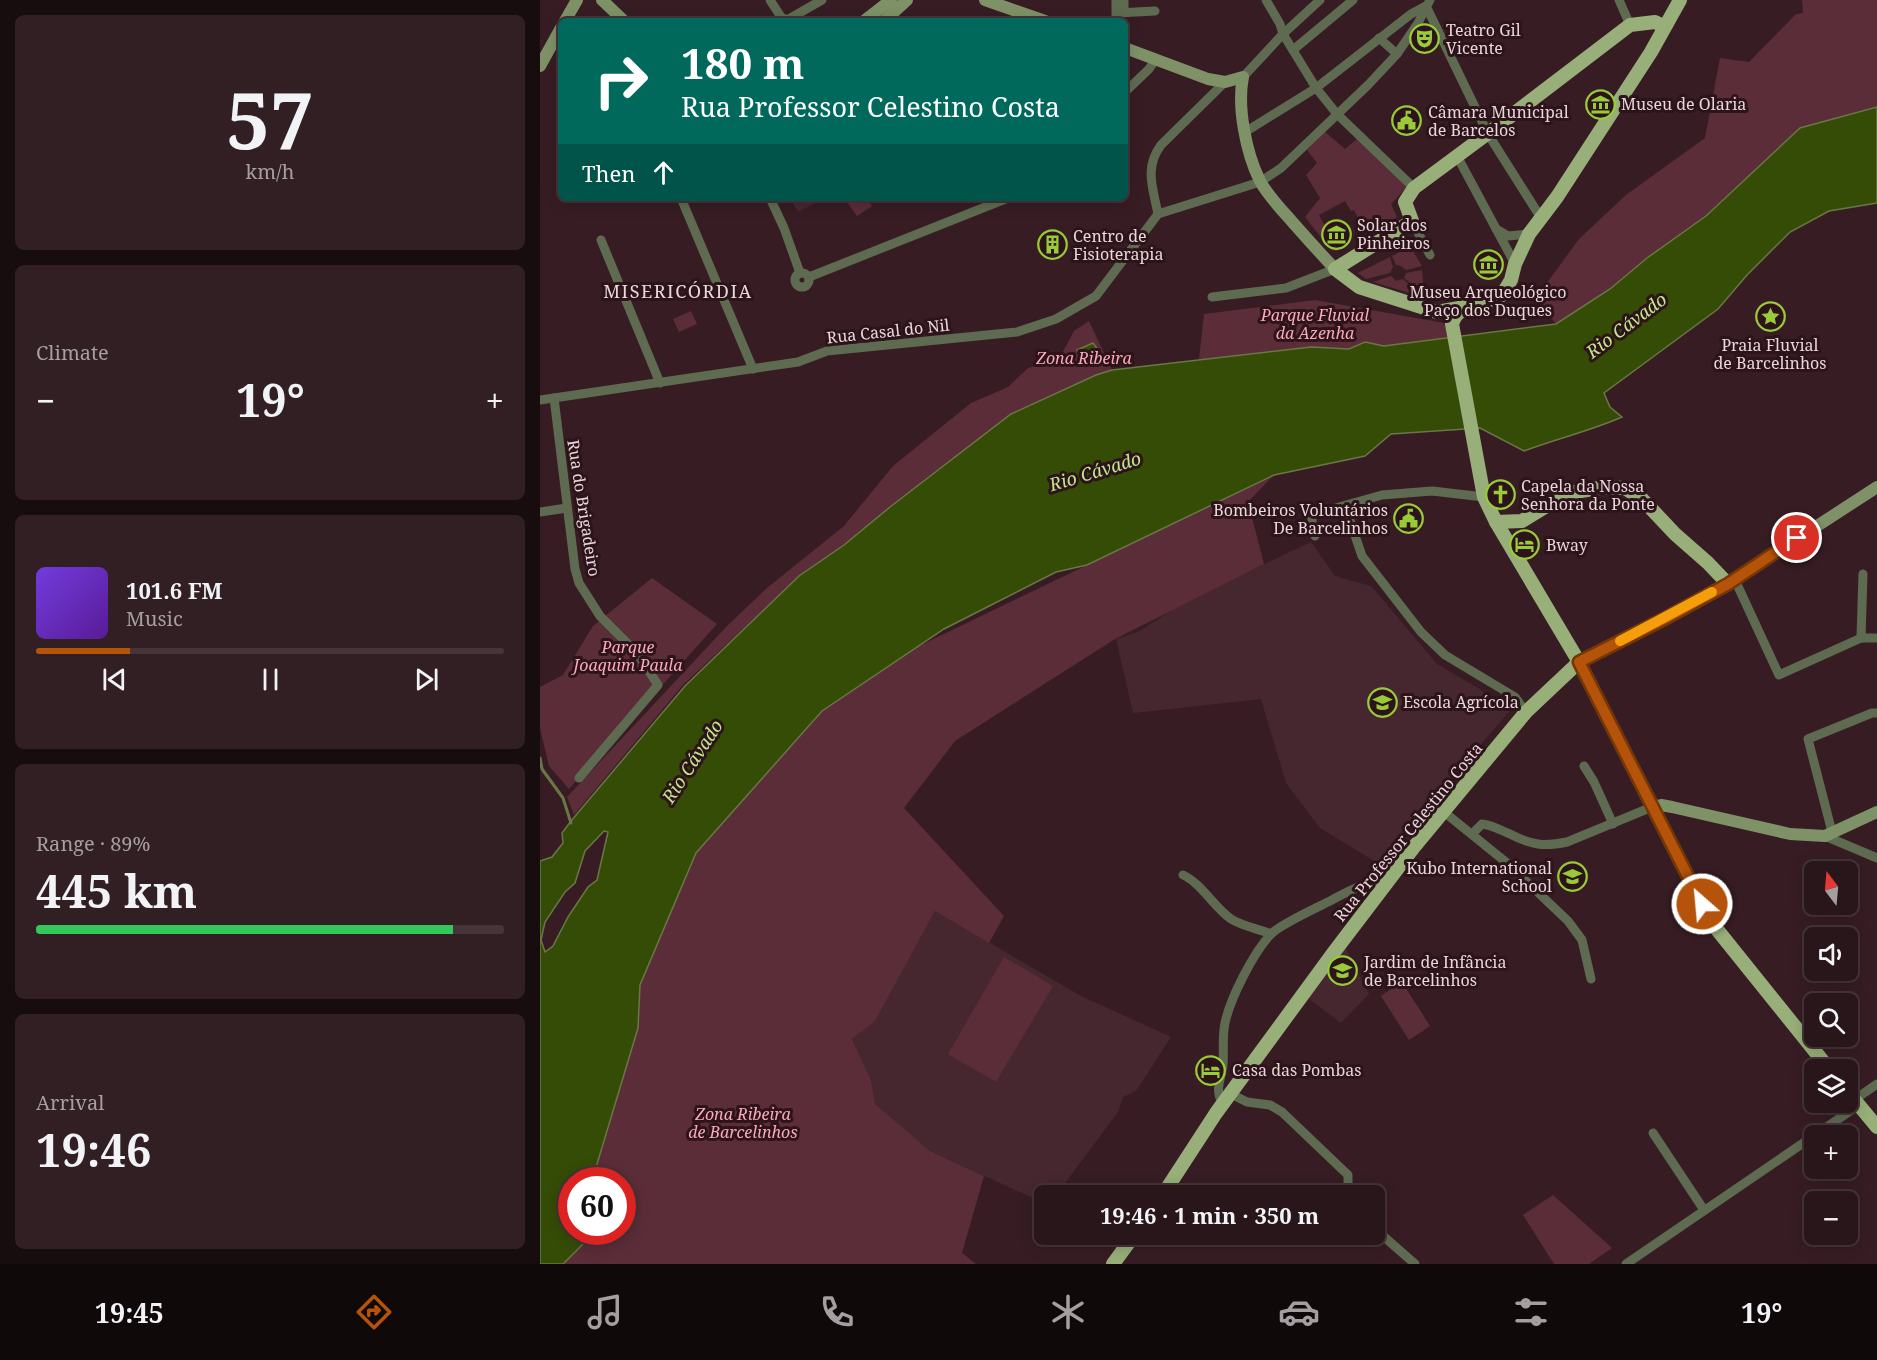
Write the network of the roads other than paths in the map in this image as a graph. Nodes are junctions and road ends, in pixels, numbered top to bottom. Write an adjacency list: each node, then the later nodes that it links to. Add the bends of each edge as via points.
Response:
1 (577, 0): 19 (street)
2 (602, 0): 20 (street)
3 (770, 0): 21 (street)
4 (822, 0): 22 (street)
5 (891, 0): 23 (street)
6 (907, 0): 24 (street)
7 (985, 0): 16 (street)
8 (1116, 0): 18 (street)
9 (1124, 0): 18 (street)
10 (1266, 0): 29 (street)
11 (1320, 0): 29 (street)
12 (1353, 0): 32 (street)
13 (1619, 0): 26 (street)
14 (1680, 0): 27 (main road)
15 (1428, 3): 30 (street); 33 (street); 42 (street)
16 (1009, 4): 25 (street)
17 (1155, 11): 18 (street)
18 (1119, 15)
19 (567, 18)
20 (621, 18)
21 (783, 18)
22 (790, 18)
23 (868, 18)
24 (887, 18)
25 (1039, 18)
26 (1630, 25): 27 (main road, via 1655,22); 42 (main road)
27 (1665, 27): 50 (main road)
28 (558, 33): 35 (street)
29 (1283, 34): 32 (street); 36 (street)
30 (1379, 38): 33 (street); 38 (street)
31 (1128, 49): 34 (street)
32 (1293, 50): 38 (street)
33 (1397, 54): 40 (street)
34 (1156, 59): 37 (street); 39 (street)
35 (540, 66)
36 (1243, 77): 37 (street); 41 (street, via 1240,92)
37 (1225, 82): 49 (street, via 1154,155 1150,168)
38 (1316, 88): 40 (street); 41 (street)
39 (1128, 89)
40 (1337, 114): 44 (street, via 1281,168); 45 (street)
41 (1245, 132): 44 (street)
42 (1488, 134): 43 (main road); 50 (street)
43 (1457, 156): 45 (main road); 52 (street)
44 (1260, 182): 49 (street); 57 (street)
45 (1414, 188): 51 (main road, via 1405,202)
46 (682, 201): 62 (street)
47 (771, 201): 48 (street, via 804,275)
48 (1000, 201)
49 (1158, 214): 62 (street, Rua Casal do Nil, via 1096,296 1056,319 1017,332 827,351 798,362)
50 (1541, 218): 53 (main road)
51 (1412, 221): 55 (street); 57 (main road)
52 (1496, 229): 53 (street, via 1508,236); 56 (street)
53 (1529, 234): 56 (main road)
54 (601, 240): 63 (street)
55 (1430, 255)
56 (1515, 264): 59 (main road, via 1502,294)
57 (1335, 269): 58 (street, via 1286,288); 60 (main road, via 1359,287)
58 (1212, 297)
59 (1470, 306): 60 (main road); 61 (main road, via 1455,316)
60 (1437, 312): 61 (main road)
61 (1453, 326): 67 (main road)
62 (753, 369): 63 (street, Rua Casal do Nil)
63 (660, 384): 64 (street, Rua Casal do Nil)
64 (554, 399): 65 (street, Rua Casal do Nil); 69 (street, Rua do Brigadeiro)
65 (540, 400)
66 (1877, 487): 74 (street, Rua Professor Celestino Costa)
67 (1484, 497): 68 (street, via 1432,491 1382,495); 71 (main road)
68 (1345, 506): 72 (street, via 1311,515); 78 (street, via 1362,556 1421,632 1445,655 1515,697)
69 (567, 508): 70 (street); 81 (street, Rua do Brigadeiro, via 579,583 600,616 637,652 658,685)
70 (540, 512)
71 (1496, 522): 74 (main road, via 1522,521 1568,493 1625,488 1642,499 1675,534); 77 (main road)
72 (1316, 536)
73 (1863, 574): 75 (street)
74 (1731, 582): 75 (street, via 1779,675); 77 (main road, Rua Professor Celestino Costa)
75 (1861, 638): 76 (street)
76 (1877, 638)
77 (1579, 662): 78 (main road, Rua Professor Celestino Costa); 82 (main road)
78 (1526, 712): 83 (main road, Rua Professor Celestino Costa)
79 (1877, 713): 87 (street, via 1808,740)
80 (1584, 766): 85 (street)
81 (579, 778)
82 (1652, 807): 85 (street); 87 (street, via 1672,807 1790,834); 93 (main road, via 1711,922)
83 (1444, 812): 86 (street); 90 (main road, Rua Professor Celestino Costa)
84 (1877, 812): 87 (street)
85 (1613, 824): 86 (street, via 1552,845 1537,845 1490,824 1482,824)
86 (1472, 834): 92 (street, via 1568,921 1582,940)
87 (1829, 834): 88 (street)
88 (1877, 858)
89 (1183, 875): 91 (street, via 1232,920)
90 (1386, 883): 91 (street, via 1375,882 1342,895); 96 (main road, Rua Professor Celestino Costa)
91 (1271, 934): 96 (street, via 1251,962 1225,1023 1217,1092)
92 (1591, 980)
93 (1821, 1059)
94 (1877, 1084): 95 (street)
95 (1858, 1096)
96 (1227, 1099): 101 (main road, Rua Professor Celestino Costa); 102 (street, via 1270,1105 1282,1112 1348,1175)
97 (1858, 1104): 99 (main road)
98 (1835, 1113): 103 (street)
99 (1877, 1127)
100 (1653, 1133): 103 (street)
101 (1169, 1185)
102 (1348, 1185)
103 (1704, 1210): 108 (street)
104 (1385, 1238): 107 (street)
105 (1127, 1245): 106 (main road)
106 (1113, 1264)
107 (1415, 1264)
108 (1626, 1264)

